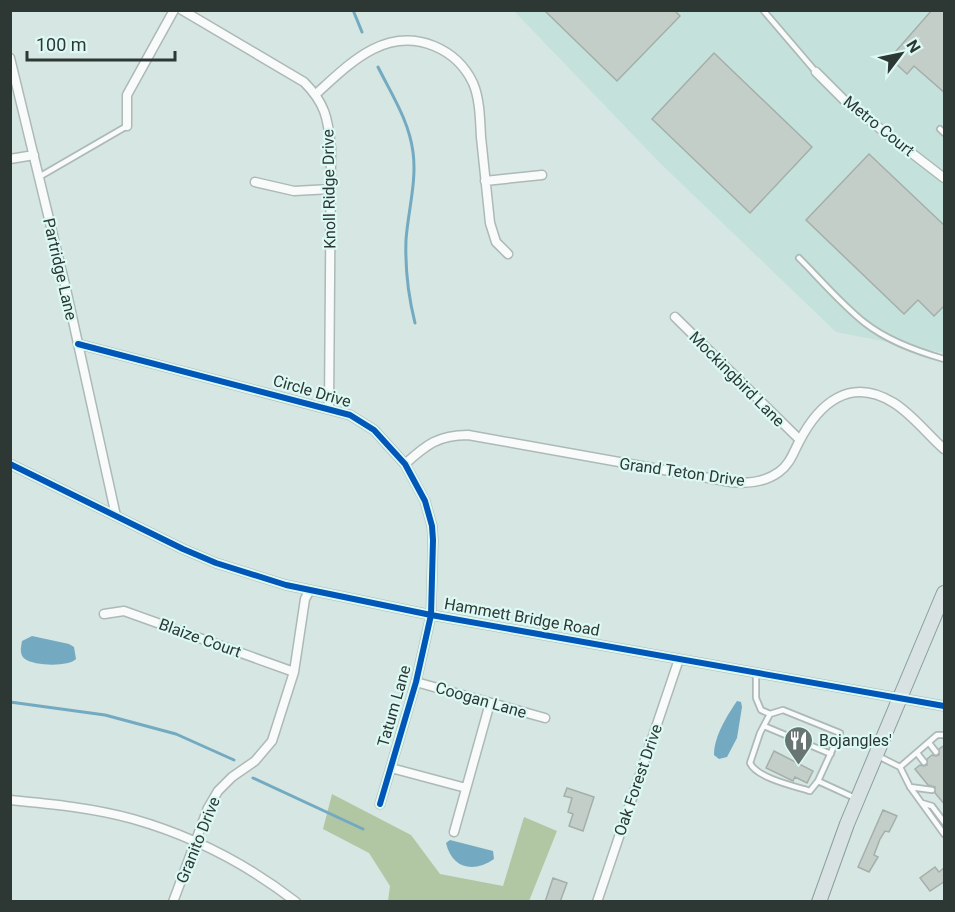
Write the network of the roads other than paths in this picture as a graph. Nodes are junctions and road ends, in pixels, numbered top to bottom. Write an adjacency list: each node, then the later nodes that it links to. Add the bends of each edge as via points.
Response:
1 (174, 10): 7 (street, via 127,95)
2 (182, 10): 6 (street, Knoll Ridge Drive, via 304,82)
3 (763, 10): 5 (lane)
4 (10, 58): 8 (street, Partridge Lane)
5 (816, 72): 12 (street, Metro Court, via 847,103)
6 (315, 94): 13 (street, via 351,62 383,44 403,40 440,48 465,69 473,85); 15 (street, Knoll Ridge Drive, via 328,122)
7 (127, 126): 11 (lane)
8 (34, 155): 9 (street); 11 (street, Partridge Lane)
9 (10, 159)
10 (542, 175): 13 (street)
11 (39, 177): 19 (street, Partridge Lane)
12 (945, 178)
13 (485, 181): 16 (street, via 490,224 496,242)
14 (255, 182): 15 (street, via 294,191)
15 (331, 189): 21 (street, Knoll Ridge Drive)
16 (508, 254)
17 (799, 258): 20 (lane, via 865,323 890,339)
18 (675, 317): 22 (street, Mockingbird Lane)
19 (78, 344): 21 (street, Circle Drive); 26 (street, Partridge Lane)
20 (945, 359)
21 (329, 409): 25 (street, Circle Drive, via 369,425)
22 (800, 440): 23 (street, Grand Teton Drive, via 824,405 840,395 857,392 894,403); 25 (street, Grand Teton Drive, via 789,463 780,471 746,483 468,435 447,436 430,443)
23 (945, 449)
24 (10, 464): 26 (street, Hammett Bridge Road)
25 (405, 464): 31 (street, Circle Drive, via 425,501 432,526)
26 (116, 516): 27 (street, Hammett Bridge Road, via 216,563)
27 (310, 590): 31 (street, Hammett Bridge Road); 33 (street, Granito Drive, via 305,599)
28 (945, 593): 29 (main road)
29 (941, 612): 36 (main road)
30 (104, 614): 33 (street, Blaize Court, via 124,611)
31 (431, 615): 32 (street, Hammett Bridge Road); 35 (street, Tatum Lane)
32 (679, 659): 34 (street, Hammett Bridge Road); 65 (street, Oak Forest Drive)
33 (294, 672): 62 (street, Granito Drive, via 272,741 255,761 218,791)
34 (756, 672): 36 (street, Hammett Bridge Road); 39 (lane, via 756,698 761,710)
35 (416, 682): 37 (street, Coogan Lane); 50 (street, Tatum Lane)
36 (900, 698): 38 (street, Hammett Bridge Road); 47 (main road)
37 (490, 703): 40 (street, Coogan Lane); 53 (street)
38 (945, 706)
39 (770, 714): 41 (lane); 46 (lane, via 783,710 840,734)
40 (545, 718)
41 (764, 726): 46 (lane); 51 (lane, via 750,763 753,769 810,790)
42 (945, 735): 43 (lane, via 937,735)
43 (929, 743): 44 (lane); 45 (lane)
44 (936, 752)
45 (917, 753): 48 (lane); 49 (lane)
46 (831, 754): 51 (lane)
47 (876, 755): 49 (lane); 56 (main road)
48 (924, 762)
49 (900, 767): 52 (lane)
50 (391, 768): 53 (street); 58 (street, Tatum Lane)
51 (818, 781): 56 (lane)
52 (910, 787): 54 (lane); 57 (lane)
53 (466, 788): 60 (street)
54 (932, 790)
55 (10, 800): 62 (street, via 83,808)
56 (857, 800): 66 (main road)
57 (922, 803): 59 (lane, via 932,806); 61 (lane)
58 (380, 804)
59 (945, 822)
60 (454, 832)
61 (945, 834)
62 (196, 840): 63 (street, Granito Drive); 64 (street, via 271,882)
63 (173, 902)
64 (296, 902)
65 (597, 902)
66 (819, 902)

